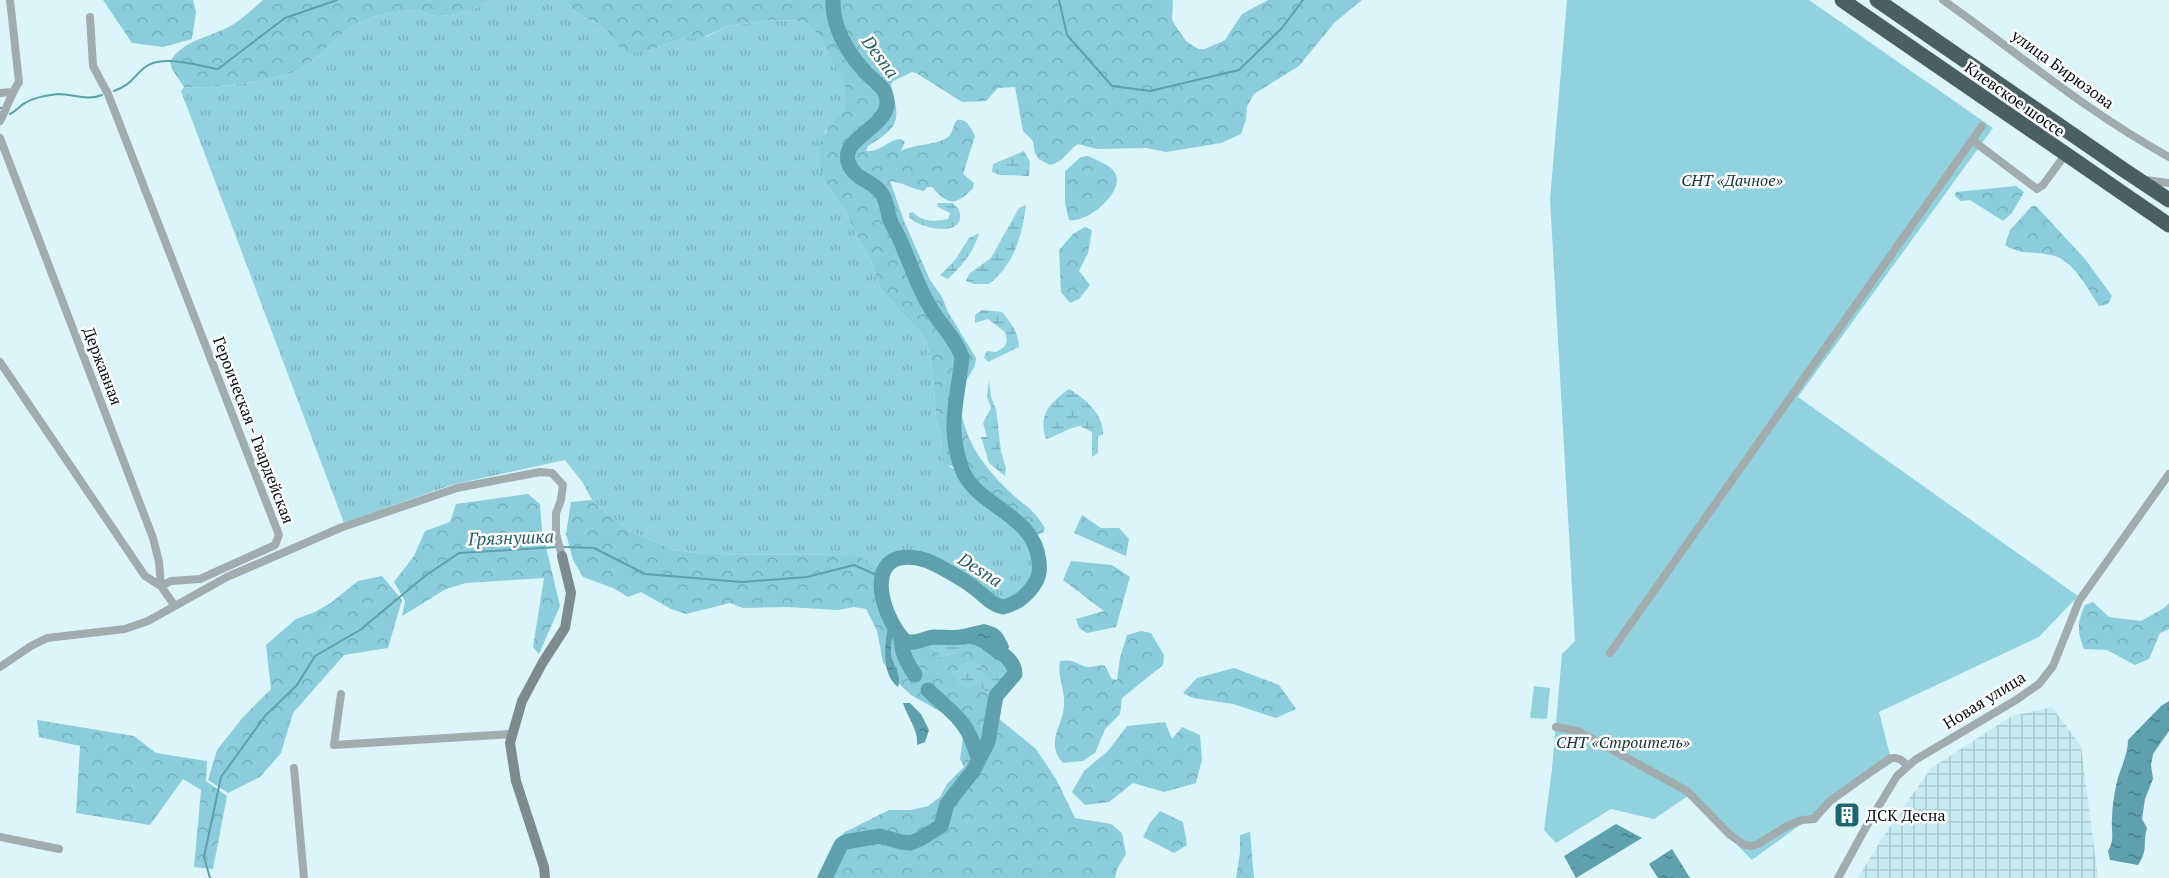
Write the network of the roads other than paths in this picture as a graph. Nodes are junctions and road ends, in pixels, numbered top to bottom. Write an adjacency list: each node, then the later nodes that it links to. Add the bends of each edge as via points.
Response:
1 (10, 0): 6 (street, via 19,82)
2 (1842, 0): 12 (highway, Киевское шоссе)
3 (1877, 0): 14 (highway, Киевское шоссе)
4 (1943, 0): 13 (street, улица Бирюзова, via 2063,90)
5 (90, 17): 21 (street, Героическая - Гвардейская, via 93,66 113,105 279,535 275,544 200,579 171,581)
6 (12, 92): 7 (street); 8 (street)
7 (0, 93)
8 (0, 121)
9 (1982, 126): 11 (street)
10 (0, 138): 21 (street, Державная, via 153,538)
11 (1972, 140): 12 (street, via 2037,189); 23 (street)
12 (2065, 155): 17 (highway, Киевское шоссе)
13 (2169, 157)
14 (2124, 170): 15 (street, via 2152,182); 16 (highway, Киевское шоссе)
15 (2169, 183)
16 (2169, 200)
17 (2169, 225)
18 (0, 362): 21 (street, via 145,576)
19 (2169, 474): 28 (street, Новая улица, via 2079,601 2053,666 2039,684)
20 (562, 556): 22 (street, via 556,534 562,484 552,473 540,472 457,488 340,528 227,577); 27 (street, via 571,593 565,628 522,701)
21 (161, 586): 22 (street, Державная)
22 (174, 605): 24 (street, via 125,629 47,638)
23 (1610, 654)
24 (0, 667)
25 (341, 694): 27 (street, via 334,745)
26 (1556, 727): 28 (street, via 1578,731 1687,791 1730,834 1752,846 1787,826 1814,819 1830,801 1888,759 1900,759)
27 (512, 734): 33 (street, via 516,781)
28 (1908, 766): 34 (street, Новая улица, via 1891,786)
29 (294, 768): 32 (street)
30 (0, 837): 31 (street)
31 (59, 849)
32 (304, 878)
33 (545, 878)
34 (1838, 878)

